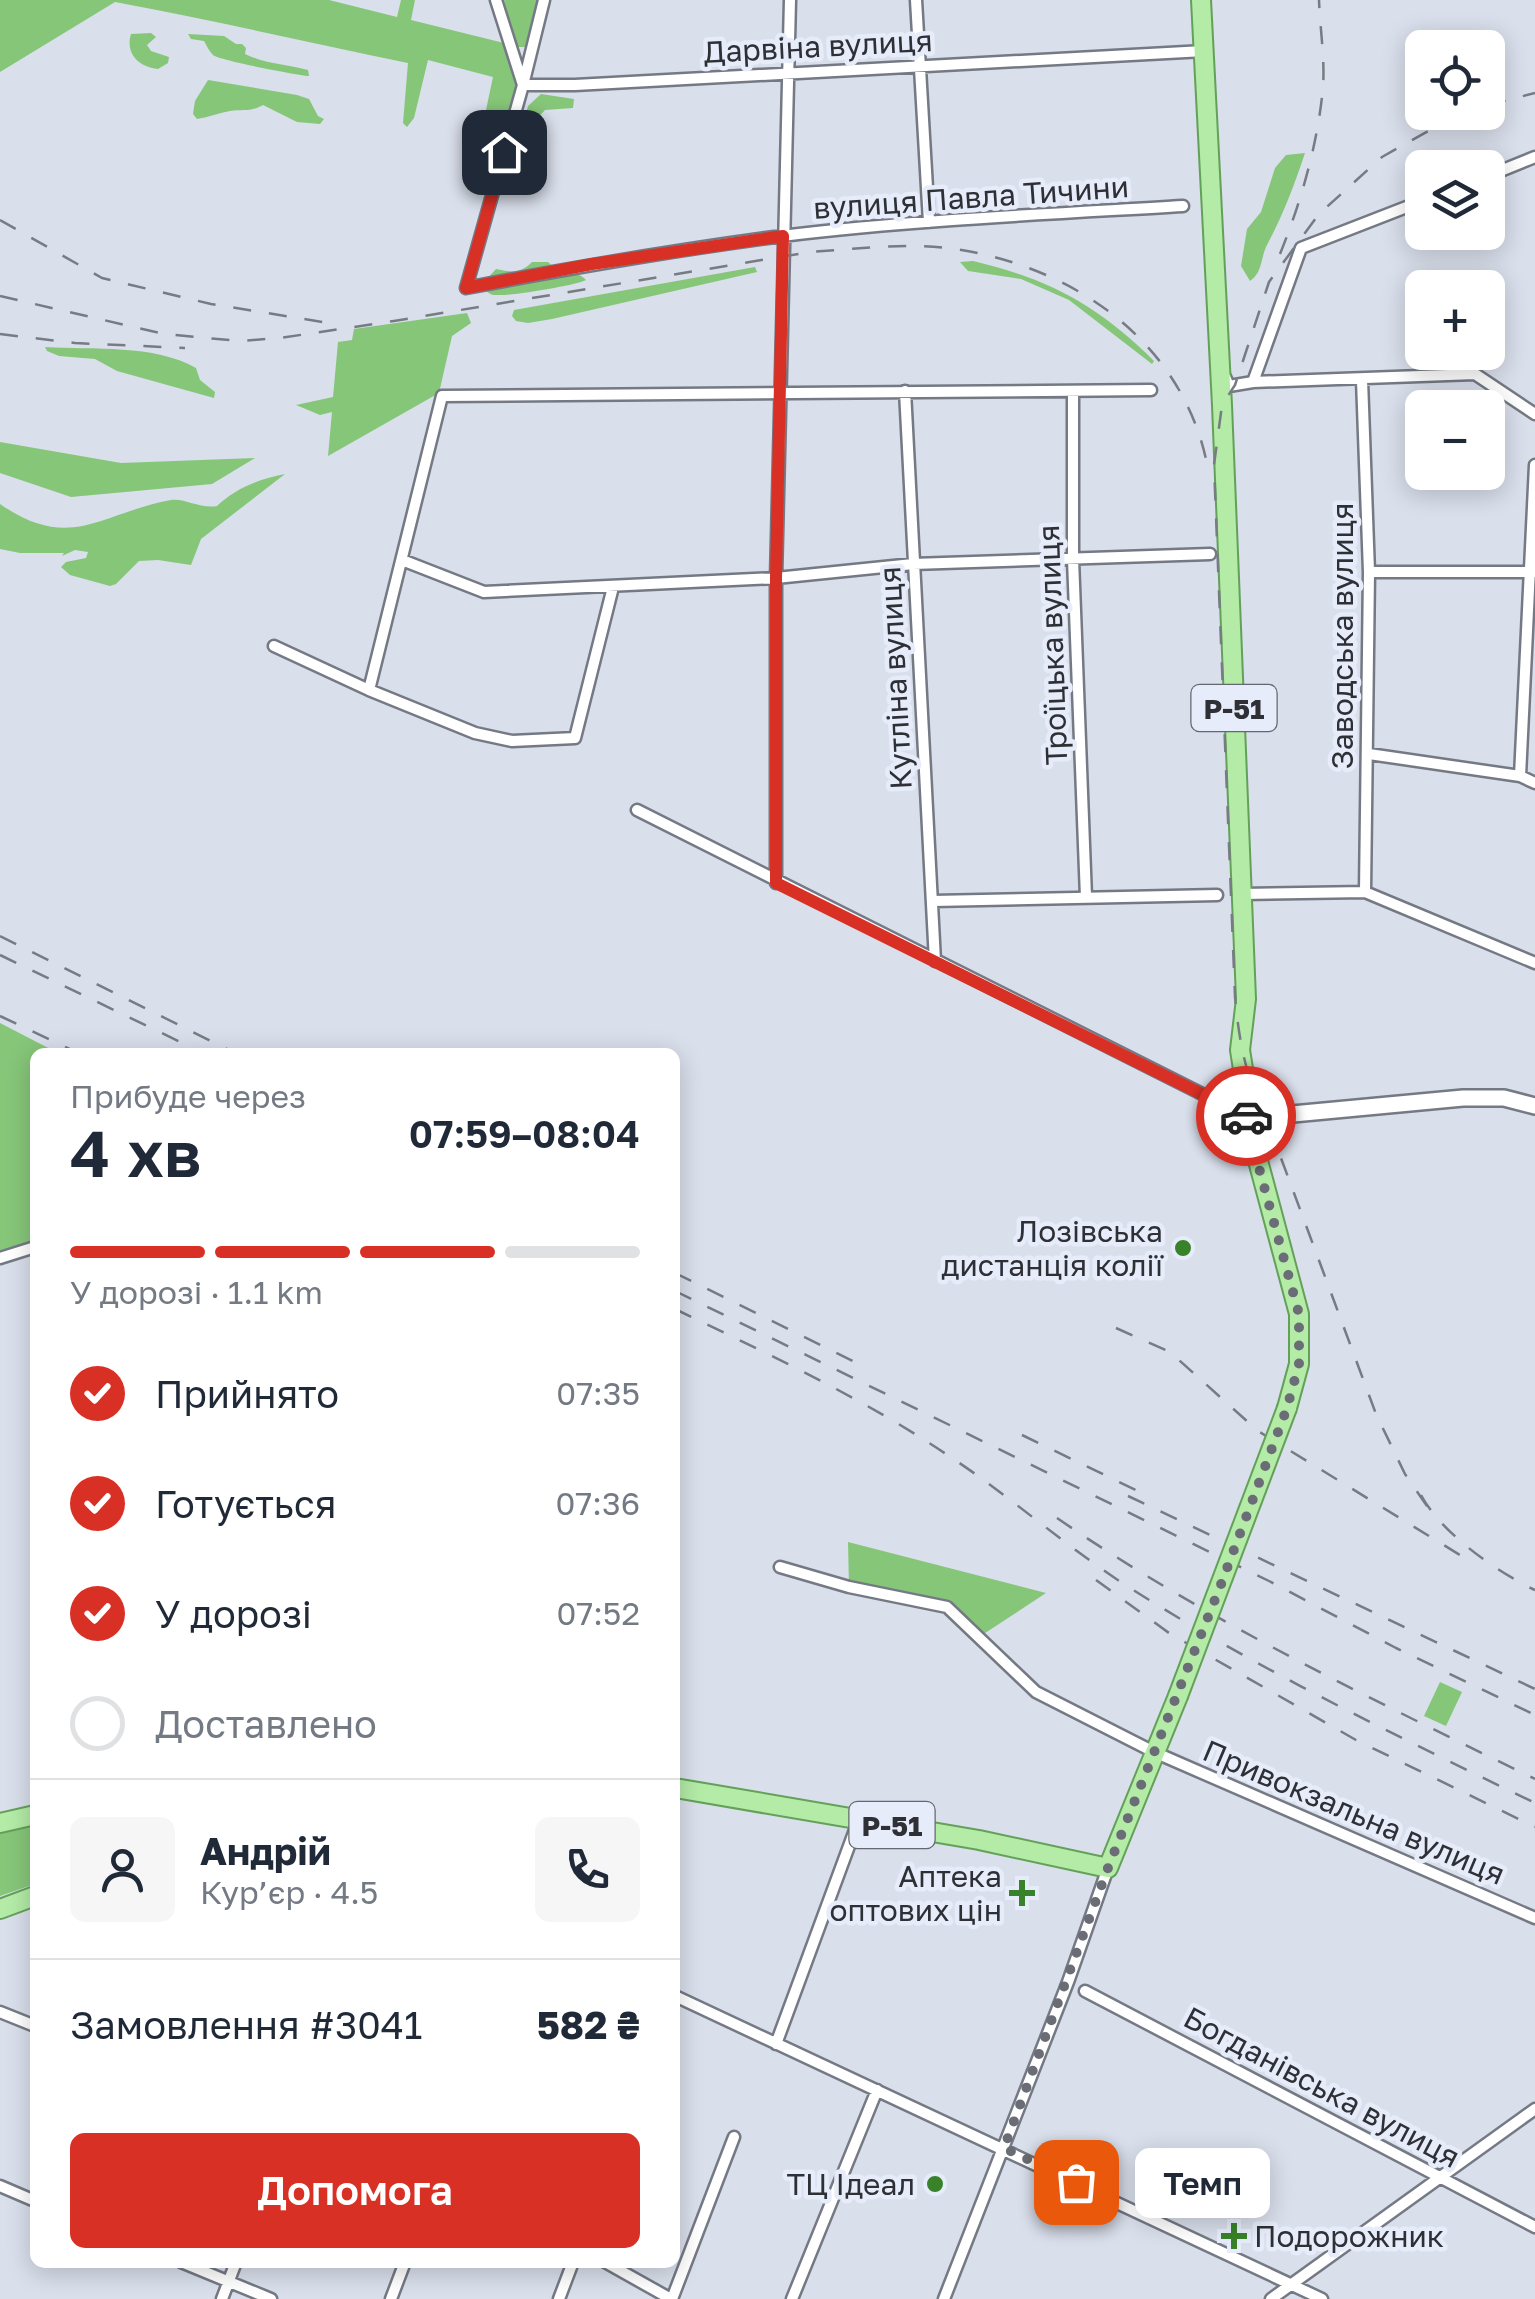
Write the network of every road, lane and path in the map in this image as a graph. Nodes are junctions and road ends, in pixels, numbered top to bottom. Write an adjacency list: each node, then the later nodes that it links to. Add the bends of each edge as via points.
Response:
1 (496, 0): 9 (street)
2 (544, 0): 9 (street)
3 (790, 0): 8 (street)
4 (916, 0): 7 (street)
5 (1201, 0): 6 (main road, Р-51)
6 (1204, 51): 7 (street, Дарвіна вулиця); 41 (main road, Р-51)
7 (920, 66): 8 (street, Дарвіна вулиця); 14 (street)
8 (790, 73): 9 (street, Дарвіна вулиця); 15 (street)
9 (523, 84): 15 (street, вулиця Павла Тичини, via 466,288)
10 (1535, 157): 11 (street)
11 (1505, 169)
12 (1184, 206): 14 (street, вулиця Павла Тичини)
13 (1405, 208): 18 (street, via 1301,248)
14 (929, 222): 15 (street, вулиця Павла Тичини)
15 (783, 236): 20 (street)
16 (1225, 376): 18 (street, via 1229,386)
17 (1362, 380): 18 (street); 23 (street, via 1475,374); 29 (street, Заводська вулиця)
18 (1253, 382)
19 (1151, 390): 22 (street)
20 (779, 391): 21 (street); 27 (street, via 442,396); 31 (street)
21 (905, 391): 22 (street); 28 (street, Кутліна вулиця)
22 (1073, 392): 26 (street, Троїцька вулиця)
23 (1535, 414)
24 (1535, 465): 30 (street)
25 (1210, 554): 26 (street)
26 (1073, 559): 28 (street); 43 (street, Троїцька вулиця)
27 (402, 560): 32 (street, via 484,592); 34 (street)
28 (913, 564): 31 (street); 44 (street, Кутліна вулиця)
29 (1369, 572): 30 (street); 35 (street, Заводська вулиця)
30 (1534, 572): 36 (street)
31 (776, 578): 32 (street); 39 (street)
32 (613, 586): 34 (street, via 575,738 512,742)
33 (274, 646): 34 (street)
34 (369, 690)
35 (1369, 754): 36 (street); 40 (street, Заводська вулиця)
36 (1520, 776): 37 (street)
37 (1535, 784)
38 (637, 810): 39 (street)
39 (776, 883): 45 (street)
40 (1365, 892): 41 (street); 46 (street)
41 (1242, 894): 48 (main road, Р-51, via 1246,999 1240,1050)
42 (1218, 895): 43 (street)
43 (1086, 897): 44 (street)
44 (932, 901): 45 (street, Кутліна вулиця)
45 (935, 961): 48 (street)
46 (1535, 963)
47 (1535, 1106): 48 (main road, via 1463,1098)
48 (1250, 1118): 52 (main road, Р-51, bridge, via 1299,1314 1299,1364)
49 (30, 1249): 50 (street)
50 (0, 1258)
51 (780, 1567): 52 (street, Привокзальна вулиця, via 947,1607 1036,1692)
52 (1154, 1752): 57 (main road, Р-51); 60 (street, Привокзальна вулиця)
53 (680, 1789): 55 (main road, Р-51)
54 (30, 1816): 56 (main road)
55 (859, 1820): 57 (main road, Р-51); 65 (street)
56 (0, 1823)
57 (1108, 1868): 69 (street)
58 (30, 1898): 59 (main road)
59 (0, 1909)
60 (1535, 1918)
61 (1086, 1991): 70 (street, Богданівська вулиця)
62 (680, 2003): 65 (street)
63 (0, 2012): 64 (street)
64 (30, 2024)
65 (776, 2044): 66 (street)
66 (878, 2090): 69 (street); 86 (street)
67 (1535, 2108): 70 (street)
68 (734, 2137): 85 (street)
69 (1004, 2148): 80 (street); 87 (street)
70 (1442, 2177): 73 (street, Богданівська вулиця); 80 (street)
71 (0, 2186): 72 (street)
72 (30, 2199)
73 (1535, 2227)
74 (196, 2268): 79 (street)
75 (234, 2268): 79 (street)
76 (404, 2268): 83 (street)
77 (571, 2268): 84 (street)
78 (616, 2268): 85 (street)
79 (228, 2282): 81 (street); 82 (street)
80 (1292, 2285): 88 (street); 89 (street)
81 (222, 2299)
82 (271, 2299)
83 (391, 2299)
84 (559, 2299)
85 (672, 2299)
86 (792, 2299)
87 (944, 2299)
88 (1272, 2299)
89 (1322, 2299)

